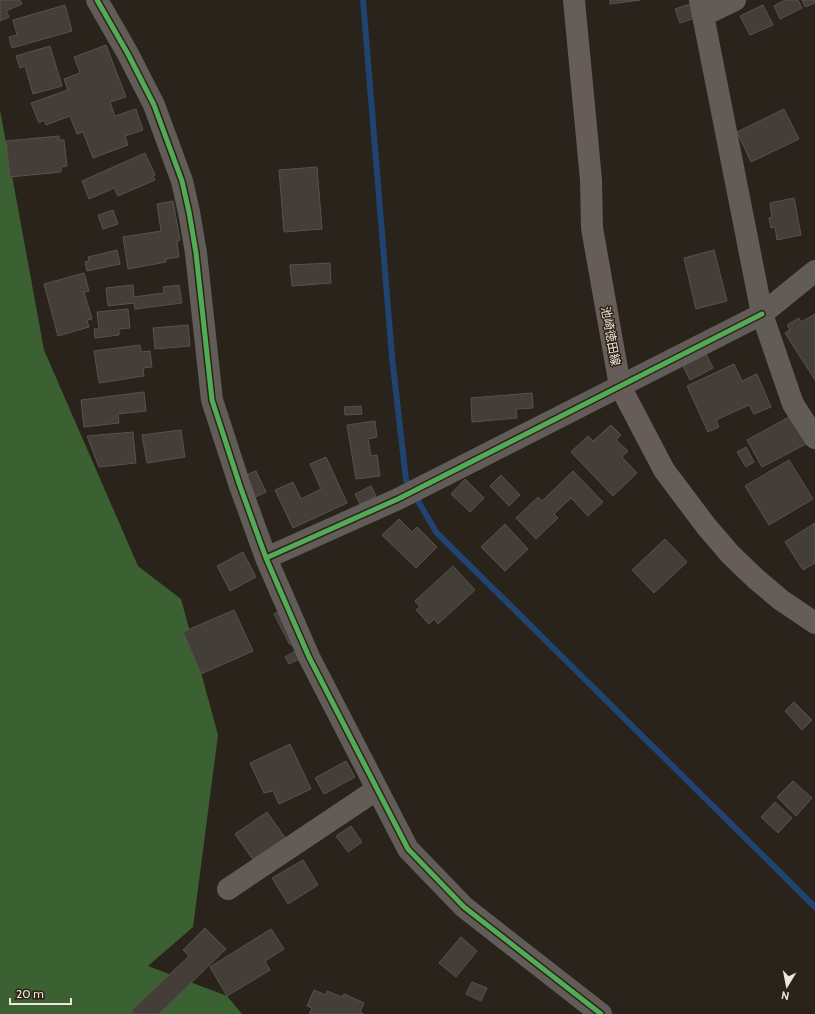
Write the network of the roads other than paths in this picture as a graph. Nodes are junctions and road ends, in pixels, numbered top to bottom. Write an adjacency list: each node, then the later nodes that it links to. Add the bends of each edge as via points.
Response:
1 (97, 0): 9 (street, via 154,105 182,181 196,253 212,400)
2 (574, 0): 7 (main road, 池崎徳田線, via 591,180 592,228)
3 (736, 0): 4 (street)
4 (702, 7): 6 (street)
5 (815, 271): 6 (street)
6 (762, 314): 7 (street); 8 (street, via 793,404)
7 (620, 386): 9 (street, via 398,499); 10 (main road, 池崎徳田線, via 664,470 706,526 756,579)
8 (815, 438)
9 (266, 558): 11 (street, via 308,657)
10 (815, 624)
11 (376, 790): 12 (street); 13 (street, via 408,849 464,907)
12 (228, 889)
13 (601, 1014)

